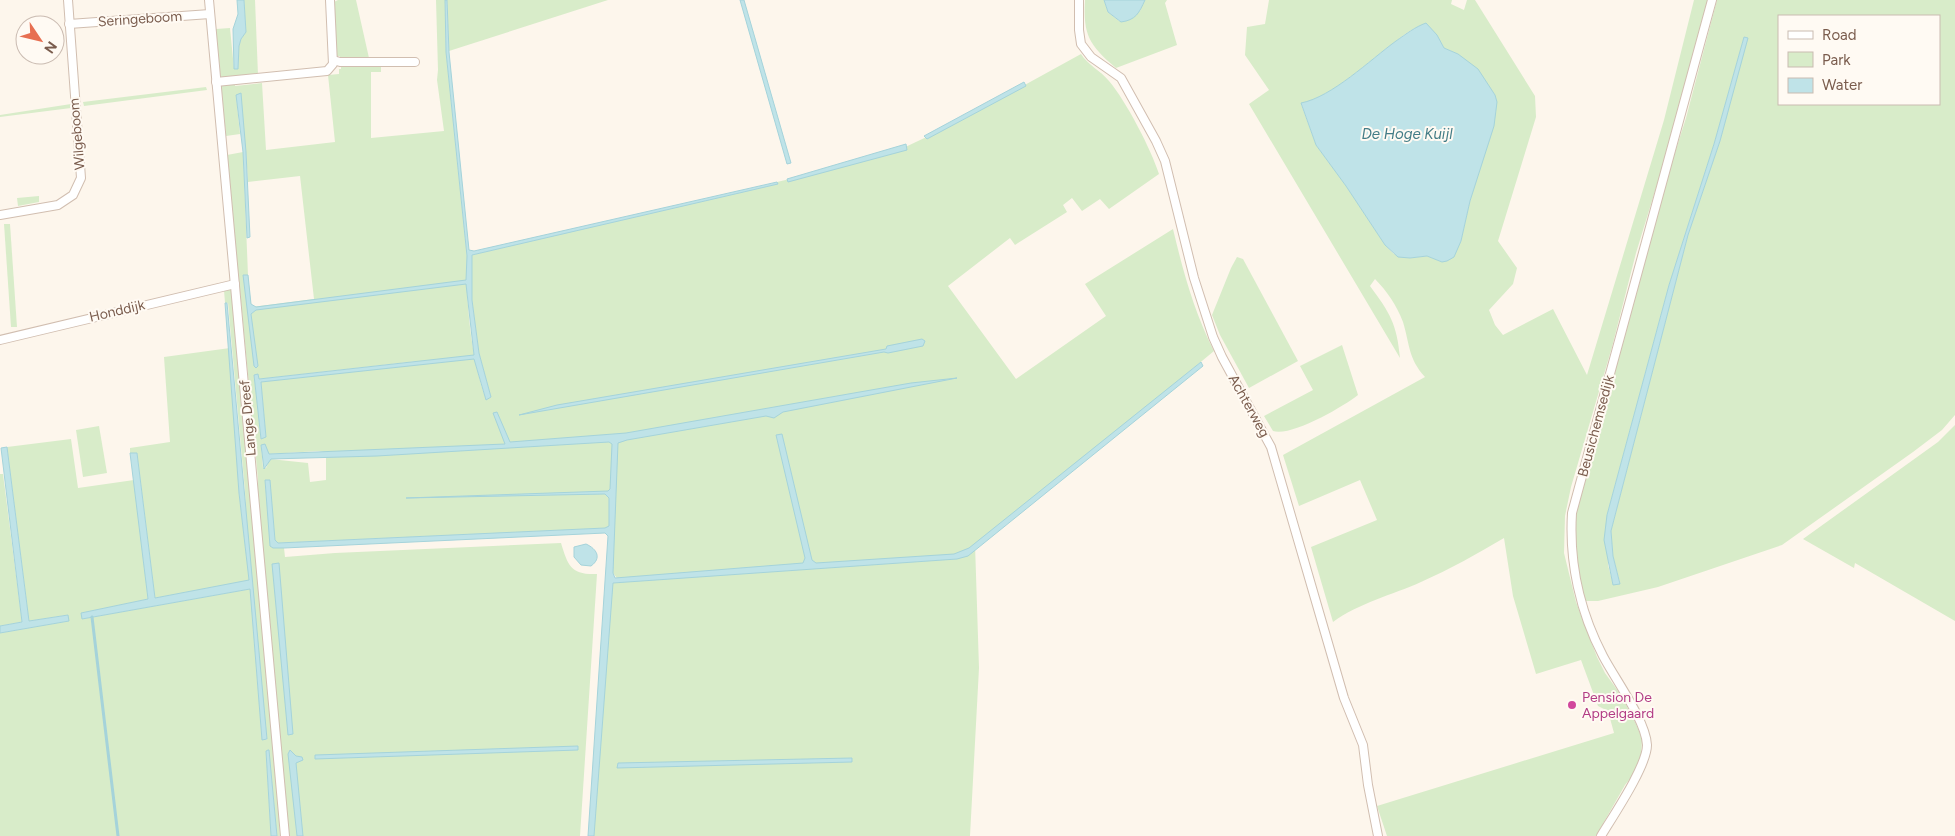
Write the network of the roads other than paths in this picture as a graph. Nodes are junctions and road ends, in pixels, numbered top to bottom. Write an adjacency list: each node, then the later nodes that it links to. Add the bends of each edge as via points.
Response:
1 (68, 0): 7 (street, Wilgeboom)
2 (209, 0): 6 (street, Lange Dreef)
3 (330, 0): 8 (street)
4 (1079, 0): 15 (street, Achterweg, via 1082,44 1091,57 1121,78 1162,155 1213,337 1271,447 1344,698 1363,745)
5 (1712, 0): 16 (street, Beusichemsedijk, via 1572,513 1570,539 1584,610 1602,654 1643,725 1646,744 1640,770)
6 (210, 14): 7 (street, Seringeboom); 10 (street, Lange Dreef)
7 (69, 24): 11 (street, Wilgeboom, via 81,178 73,195 58,205)
8 (333, 60): 9 (street); 10 (street, via 327,71)
9 (415, 62)
10 (216, 82): 12 (street, Lange Dreef)
11 (0, 215)
12 (235, 284): 13 (street, Honddijk); 14 (street, Lange Dreef)
13 (0, 340)
14 (285, 836)
15 (1378, 836)
16 (1601, 836)

